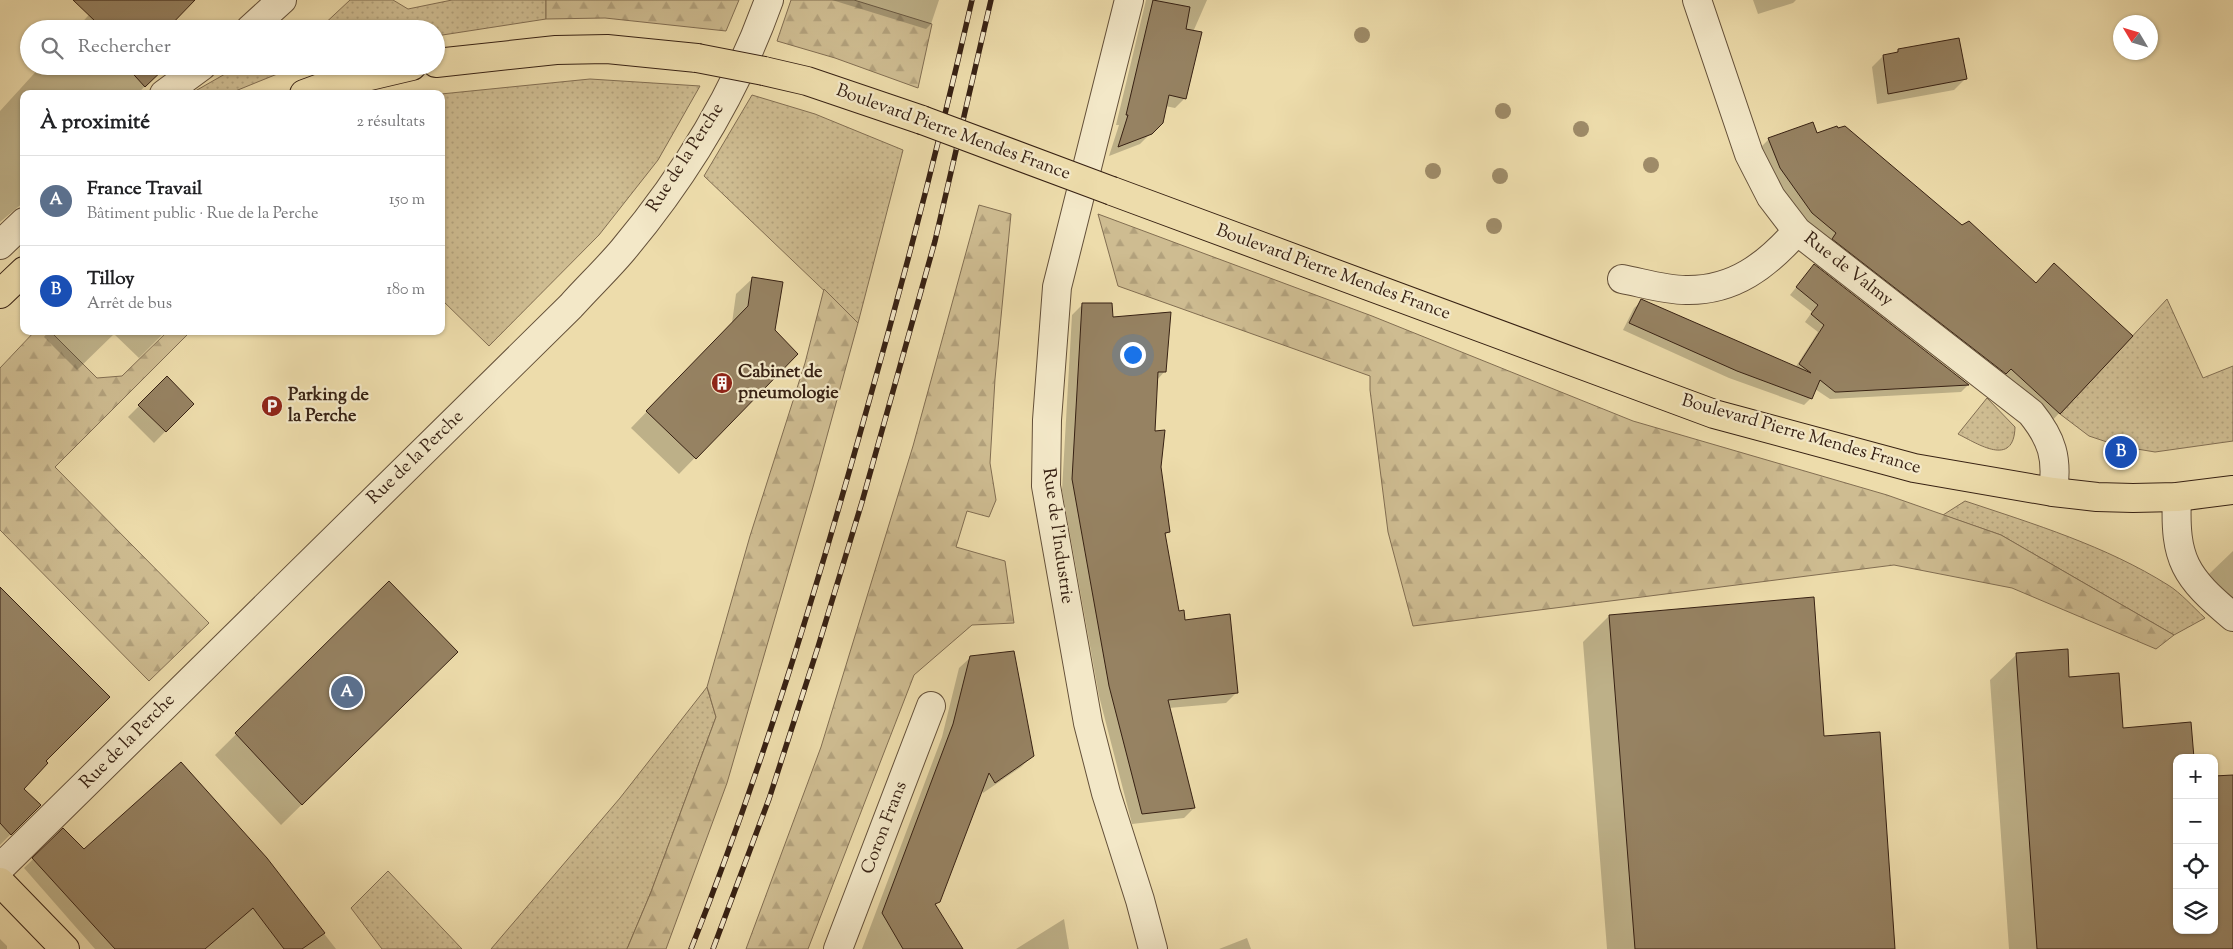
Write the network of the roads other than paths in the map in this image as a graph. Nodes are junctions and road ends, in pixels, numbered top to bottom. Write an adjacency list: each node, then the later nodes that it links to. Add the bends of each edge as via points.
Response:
1 (282, 0): 5 (street)
2 (769, 0): 22 (street, Rue de la Perche, via 758,32 706,133 676,181 623,250 564,313)
3 (1129, 0): 24 (street, Rue de l'Industrie, via 1058,287 1047,420 1046,486 1088,723)
4 (1698, 0): 12 (street, Rue de Valmy, via 1749,154 1771,197)
5 (260, 20)
6 (445, 61): 18 (main road, Boulevard Pierre Mendes France, bridge, via 607,49 697,58 807,81 922,120 1714,414 1914,468)
7 (190, 75): 9 (street)
8 (372, 75): 10 (main road)
9 (169, 90)
10 (313, 90)
11 (20, 226): 13 (street)
12 (1797, 231): 15 (street, via 1760,267 1718,288 1685,290); 18 (street, Rue de Valmy, via 2031,413 2052,448 2056,472)
13 (0, 245)
14 (20, 274): 16 (main road)
15 (1622, 279)
16 (0, 294)
17 (2233, 490): 19 (main road, Boulevard Pierre Mendes France)
18 (2053, 492): 19 (main road, Boulevard Pierre Mendes France, via 2097,497)
19 (2177, 497): 20 (street, via 2178,545 2185,566 2198,585)
20 (2233, 617)
21 (932, 706): 26 (street, Coron Frans)
22 (0, 868)
23 (0, 882): 25 (main road)
24 (1151, 948)
25 (65, 949)
26 (838, 949)

